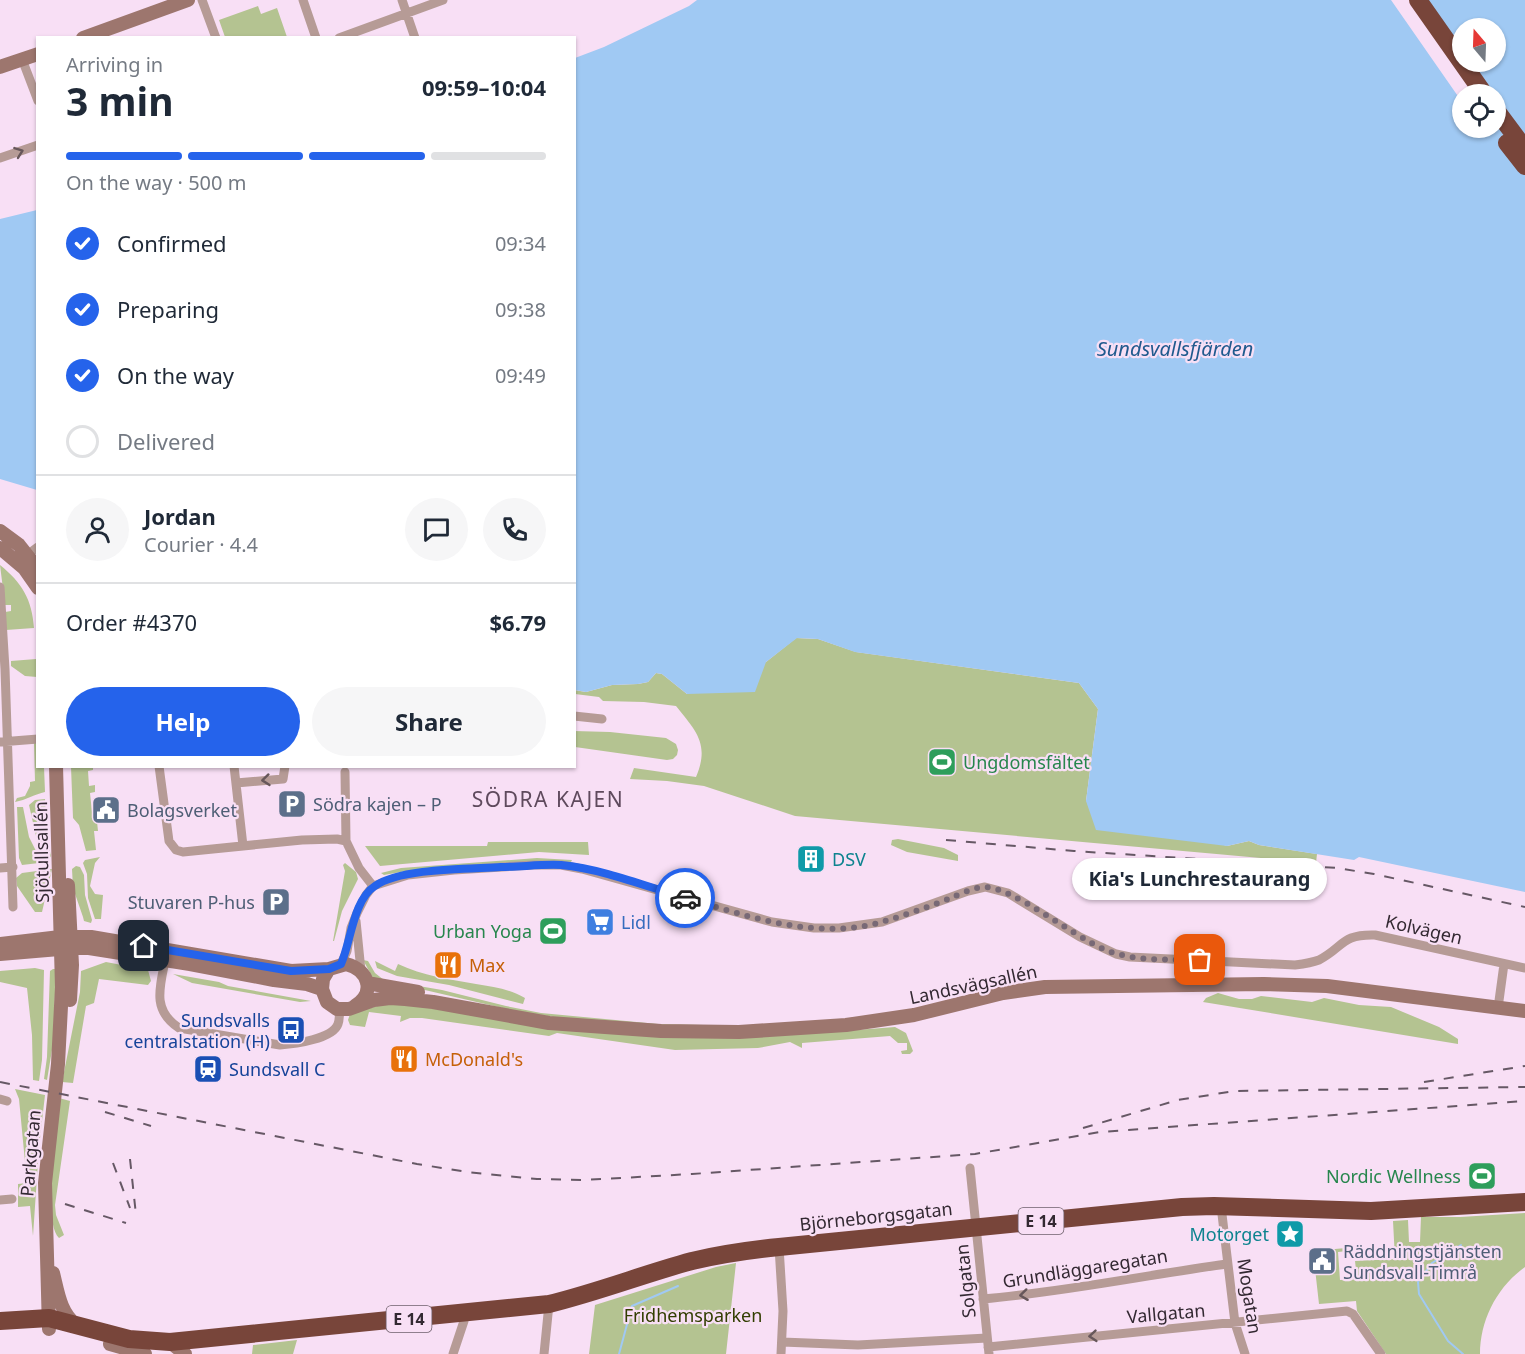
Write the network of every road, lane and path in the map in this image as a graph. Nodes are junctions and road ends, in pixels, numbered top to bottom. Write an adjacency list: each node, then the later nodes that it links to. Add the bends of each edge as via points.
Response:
1 (188, 0): 9 (main road)
2 (202, 0): 11 (street)
3 (303, 0): 12 (street)
4 (402, 0): 8 (street)
5 (443, 0): 8 (street)
6 (1406, 0): 18 (highway)
7 (1418, 0): 19 (highway)
8 (407, 13): 13 (street); 14 (street)
9 (114, 32): 10 (main road)
10 (93, 36)
11 (215, 36)
12 (315, 36)
13 (344, 36)
14 (414, 36)
15 (36, 55): 16 (main road)
16 (22, 59): 17 (main road); 20 (street)
17 (0, 67)
18 (1463, 84)
19 (1477, 84)
20 (36, 96)
21 (1506, 123): 24 (highway)
22 (1503, 138): 26 (highway)
23 (36, 146): 25 (street, one-way to 23)
24 (1525, 149)
25 (0, 159)
26 (1525, 166)
27 (0, 531): 29 (main road)
28 (0, 548): 29 (main road)
29 (31, 560): 30 (main road)
30 (36, 580)
31 (0, 587): 32 (street)
32 (3, 649): 36 (street)
33 (576, 716): 34 (street)
34 (602, 719)
35 (36, 739): 36 (street)
36 (4, 742): 44 (street)
37 (56, 768): 52 (main road, Sjötullsallén)
38 (63, 768): 52 (main road, Sjötullsallén)
39 (159, 768): 46 (street, via 172,846 183,852)
40 (234, 768): 43 (street)
41 (285, 768): 43 (street, one-way to 43, via 283,779)
42 (345, 772): 45 (street)
43 (236, 783): 46 (street)
44 (5, 801): 47 (street)
45 (346, 840): 46 (street, via 324,838); 49 (street)
46 (243, 846)
47 (13, 867): 48 (street); 50 (street)
48 (0, 868)
49 (373, 886): 51 (street); 56 (street, Kolvägen, via 434,872 561,865 772,922 832,928 882,922 985,887 1008,893 1080,938 1130,957 1295,965 1316,961 1344,940 1362,934)
50 (14, 907)
51 (356, 921): 57 (street, via 347,951); 59 (street)
52 (66, 943): 53 (main road); 54 (main road); 55 (main road, Landsvägsallén, via 91,937); 77 (main road, Parkgatan, via 45,1183)
53 (0, 944)
54 (0, 954)
55 (166, 955): 57 (main road, Landsvägsallén, via 291,971); 60 (main road, Landsvägsallén); 62 (street, via 160,1003 162,1012 179,1028 280,1045 299,1043 330,1033)
56 (1504, 964): 58 (street, Kolvägen); 61 (street)
57 (335, 967): 59 (main road, Landsvägsallén, via 355,966); 60 (main road, via 323,979)
58 (1525, 968)
59 (364, 977): 62 (main road, via 367,993 363,1001); 64 (main road, Landsvägsallén)
60 (322, 989): 62 (main road, via 327,1002)
61 (1498, 1008): 63 (main road, Landsvägsallén); 64 (main road, Landsvägsallén, via 1327,986 1045,987 914,1015 784,1030 683,1031)
62 (344, 1009): 64 (main road, Landsvägsallén, via 390,998)
63 (1525, 1011)
64 (572, 1024)
65 (970, 1168): 70 (street, Solgatan)
66 (12, 1199): 67 (street)
67 (0, 1200)
68 (1525, 1202): 69 (highway, Björneborgsgatan / E 14, via 1371,1211)
69 (1221, 1206): 70 (highway, Björneborgsgatan / E 14); 72 (street, Mogatan)
70 (976, 1228): 71 (highway, Björneborgsgatan / E 14); 73 (street, Solgatan)
71 (779, 1247): 74 (highway, Björneborgsgatan / E 14, via 692,1261); 80 (street)
72 (1227, 1264): 73 (street, Grundläggaregatan, one-way to 73); 78 (street, Mogatan)
73 (983, 1299): 81 (street, Solgatan)
74 (549, 1304): 75 (highway, Björneborgsgatan / E 14); 84 (street)
75 (464, 1313): 82 (highway, Björneborgsgatan / E 14, via 240,1336); 83 (street)
76 (0, 1321): 77 (highway, E 14)
77 (50, 1321): 79 (highway, E 14); 82 (highway, E 14); 82 (highway, E 14, via 110,1344)
78 (1235, 1323): 81 (street, Vallgatan, one-way to 81); 86 (street, Mogatan); 87 (street, Vallgatan, via 1347,1311)
79 (0, 1330)
80 (782, 1341): 81 (street, Vallgatan); 85 (street)
81 (988, 1346)
82 (168, 1350)
83 (453, 1354)
84 (544, 1354)
85 (781, 1354)
86 (1245, 1354)
87 (1381, 1354)

